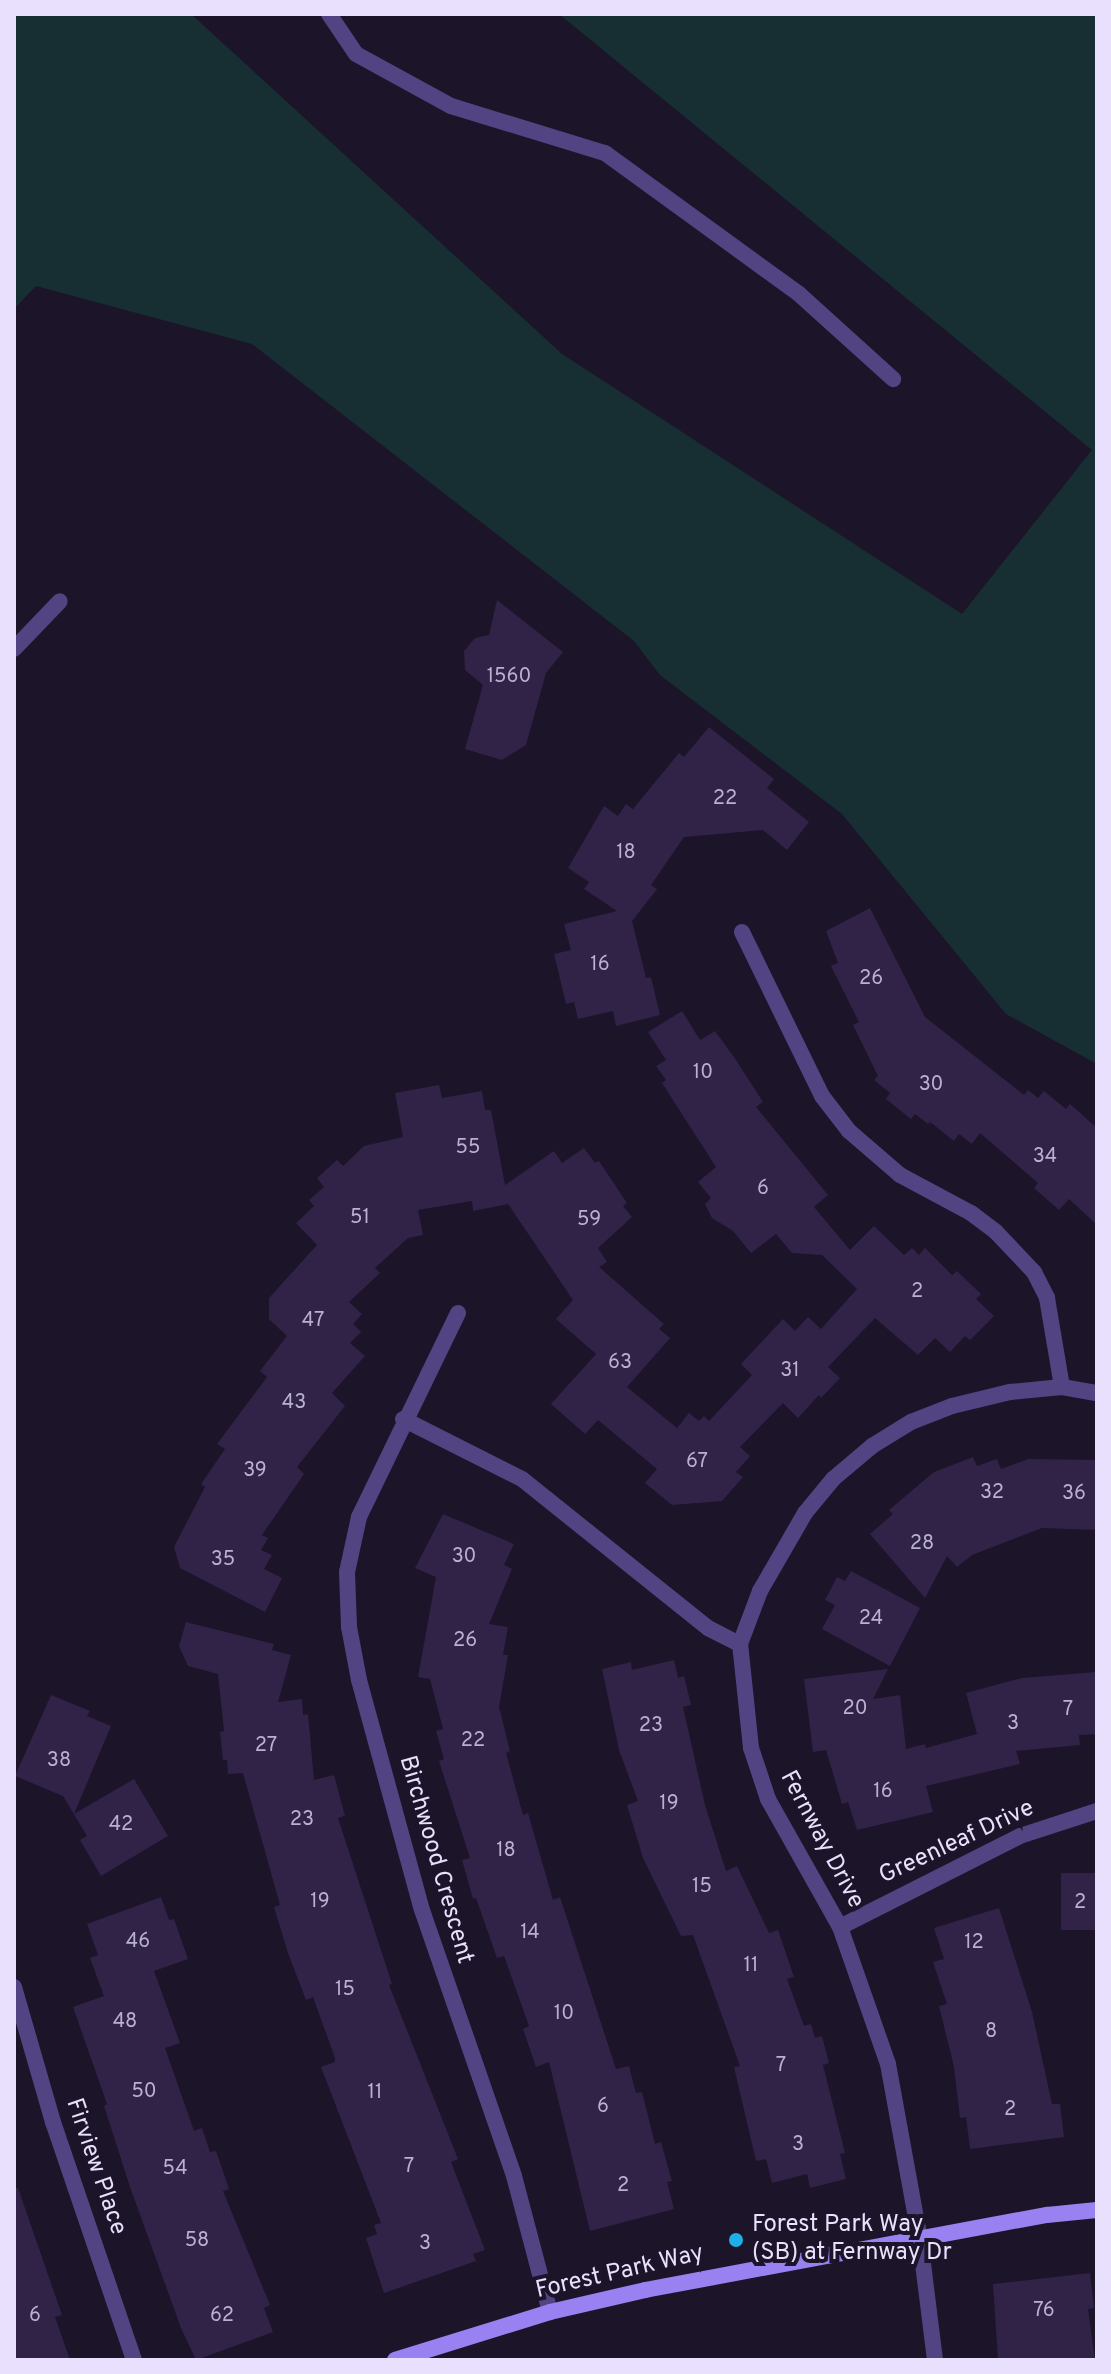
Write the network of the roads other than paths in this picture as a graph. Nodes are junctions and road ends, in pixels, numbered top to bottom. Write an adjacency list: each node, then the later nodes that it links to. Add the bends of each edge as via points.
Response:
1 (329, 14): 2 (street, via 356,54 451,106 605,153 799,294)
2 (893, 379)
3 (60, 601): 4 (street)
4 (14, 649)
5 (742, 932): 7 (street, via 822,1096 849,1131 900,1175 996,1232 1034,1272 1047,1298)
6 (458, 1313): 9 (street, Birchwood Crescent)
7 (1062, 1387): 8 (street, Fernway Drive); 10 (street, Fernway Drive, via 952,1406 911,1422 872,1446 833,1479 805,1513 760,1591)
8 (1097, 1393)
9 (403, 1419): 10 (street, via 522,1479 708,1628); 16 (street, Birchwood Crescent, via 353,1534 347,1592 351,1644 422,1910 514,2176)
10 (740, 1644): 12 (street, Fernway Drive, via 751,1748 768,1799)
11 (1097, 1811): 12 (street, Greenleaf Drive, via 1020,1836)
12 (840, 1927): 15 (street, Fernway Drive, via 888,2064)
13 (14, 1987): 17 (street, Firview Place, via 53,2122)
14 (1097, 2210): 15 (street, Forest Park Way)
15 (920, 2240): 16 (street, Forest Park Way); 19 (street, Fernway Drive)
16 (550, 2312): 18 (street, Forest Park Way)
17 (134, 2360)
18 (395, 2360)
19 (935, 2360)

